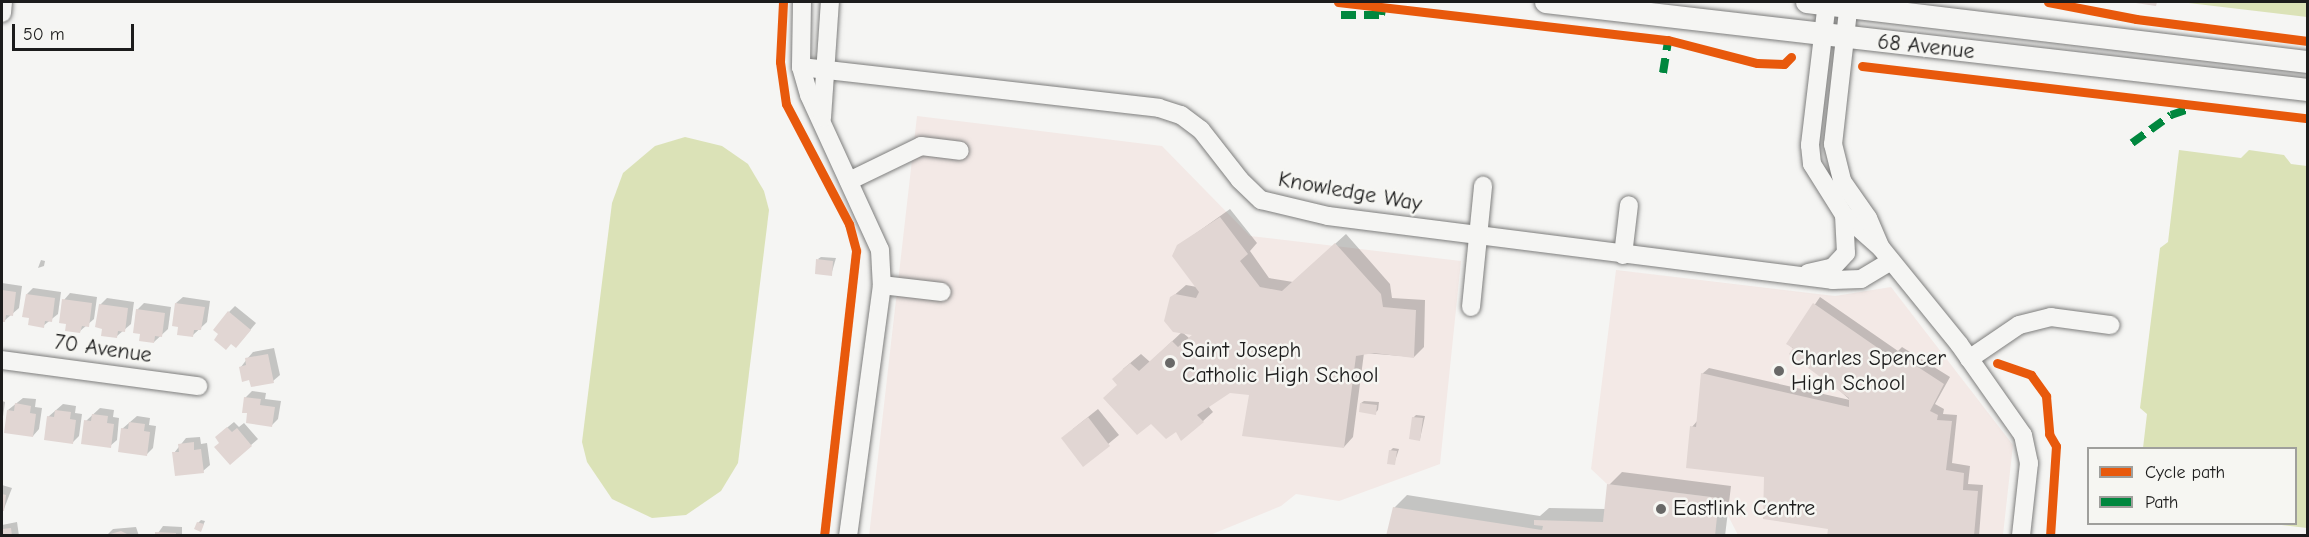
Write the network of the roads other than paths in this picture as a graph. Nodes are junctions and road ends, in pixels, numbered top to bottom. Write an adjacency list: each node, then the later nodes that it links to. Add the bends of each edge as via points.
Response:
1 (3, 2): 6 (street)
2 (802, 2): 10 (street)
3 (830, 2): 11 (street)
4 (1546, 2): 7 (main road, 68 Avenue)
5 (1832, 3): 7 (street, Knowledge Way); 8 (street, Knowledge Way); 9 (main road, 68 Avenue)
6 (2, 13)
7 (1822, 35): 8 (main road, 68 Avenue); 18 (street, Knowledge Way, via 1810,145 1812,164)
8 (1845, 38): 12 (main road, 68 Avenue); 20 (street, Knowledge Way, via 1833,144 1836,164)
9 (2307, 62)
10 (801, 67): 11 (street, Knowledge Way); 13 (street)
11 (823, 69): 13 (street); 19 (street, Knowledge Way, via 1159,108 1181,115 1201,130 1261,200 1328,216)
12 (2307, 90)
13 (822, 123): 15 (street)
14 (960, 151): 15 (street, via 921,146)
15 (849, 181): 23 (street, via 880,250)
16 (1483, 186): 19 (street)
17 (1629, 205): 21 (street)
18 (1844, 215): 20 (street, Knowledge Way); 22 (street, Knowledge Way, via 1846,253 1833,267)
19 (1478, 237): 21 (street, Knowledge Way); 25 (street)
20 (1886, 254): 22 (street, Knowledge Way, via 1861,279); 27 (street, Knowledge Way)
21 (1623, 255): 22 (street, Knowledge Way)
22 (1798, 276)
23 (882, 285): 24 (street); 30 (street)
24 (942, 292)
25 (1471, 307)
26 (2110, 325): 27 (street, via 2050,318 2019,325)
27 (1969, 359): 31 (street, Knowledge Way, via 2023,435 2029,463)
28 (2, 360): 29 (street, 70 Avenue)
29 (198, 387)
30 (848, 536)
31 (2021, 536)

